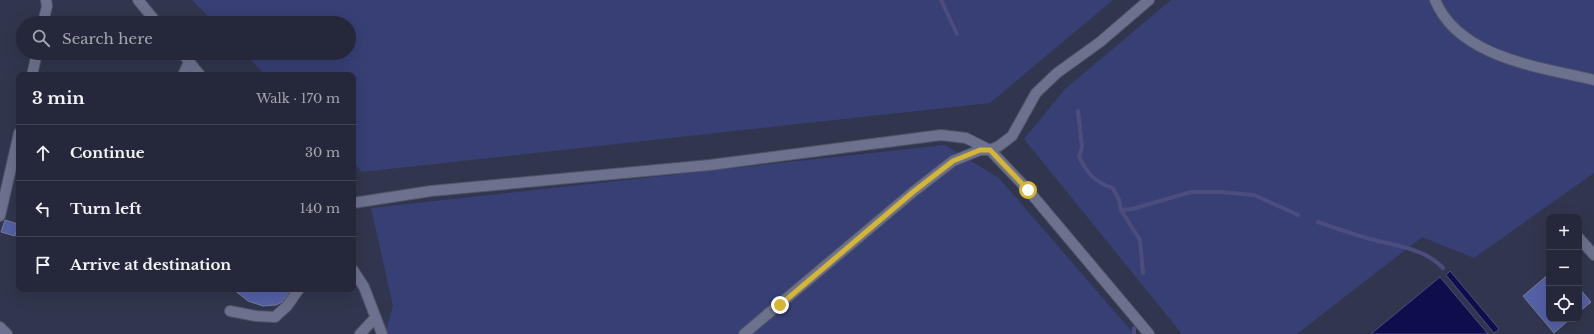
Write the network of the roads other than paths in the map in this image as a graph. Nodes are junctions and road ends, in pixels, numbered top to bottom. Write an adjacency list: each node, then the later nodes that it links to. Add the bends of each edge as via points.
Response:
1 (46, 0): 5 (lane)
2 (138, 0): 6 (lane)
3 (1149, 0): 14 (lane, via 1036,93 1012,136)
4 (1435, 0): 12 (lane, via 1449,24 1479,47 1510,59)
5 (45, 16)
6 (151, 16)
7 (35, 60): 9 (lane)
8 (189, 62): 10 (lane); 11 (lane)
9 (33, 72)
10 (184, 72)
11 (197, 72)
12 (1594, 80)
13 (16, 146): 16 (lane)
14 (990, 150): 15 (lane, via 966,138 941,135 710,164 431,191); 27 (lane, via 980,150 953,161); 28 (lane, via 1028,190)
15 (356, 203)
16 (0, 216)
17 (1582, 242): 18 (lane)
18 (1594, 256)
19 (356, 274): 22 (lane, via 364,286)
20 (297, 292): 21 (lane, via 287,306 274,317)
21 (230, 311)
22 (375, 318): 25 (lane); 26 (lane)
23 (0, 327): 24 (lane)
24 (6, 334)
25 (360, 334)
26 (382, 334)
27 (744, 334)
28 (1149, 334)

